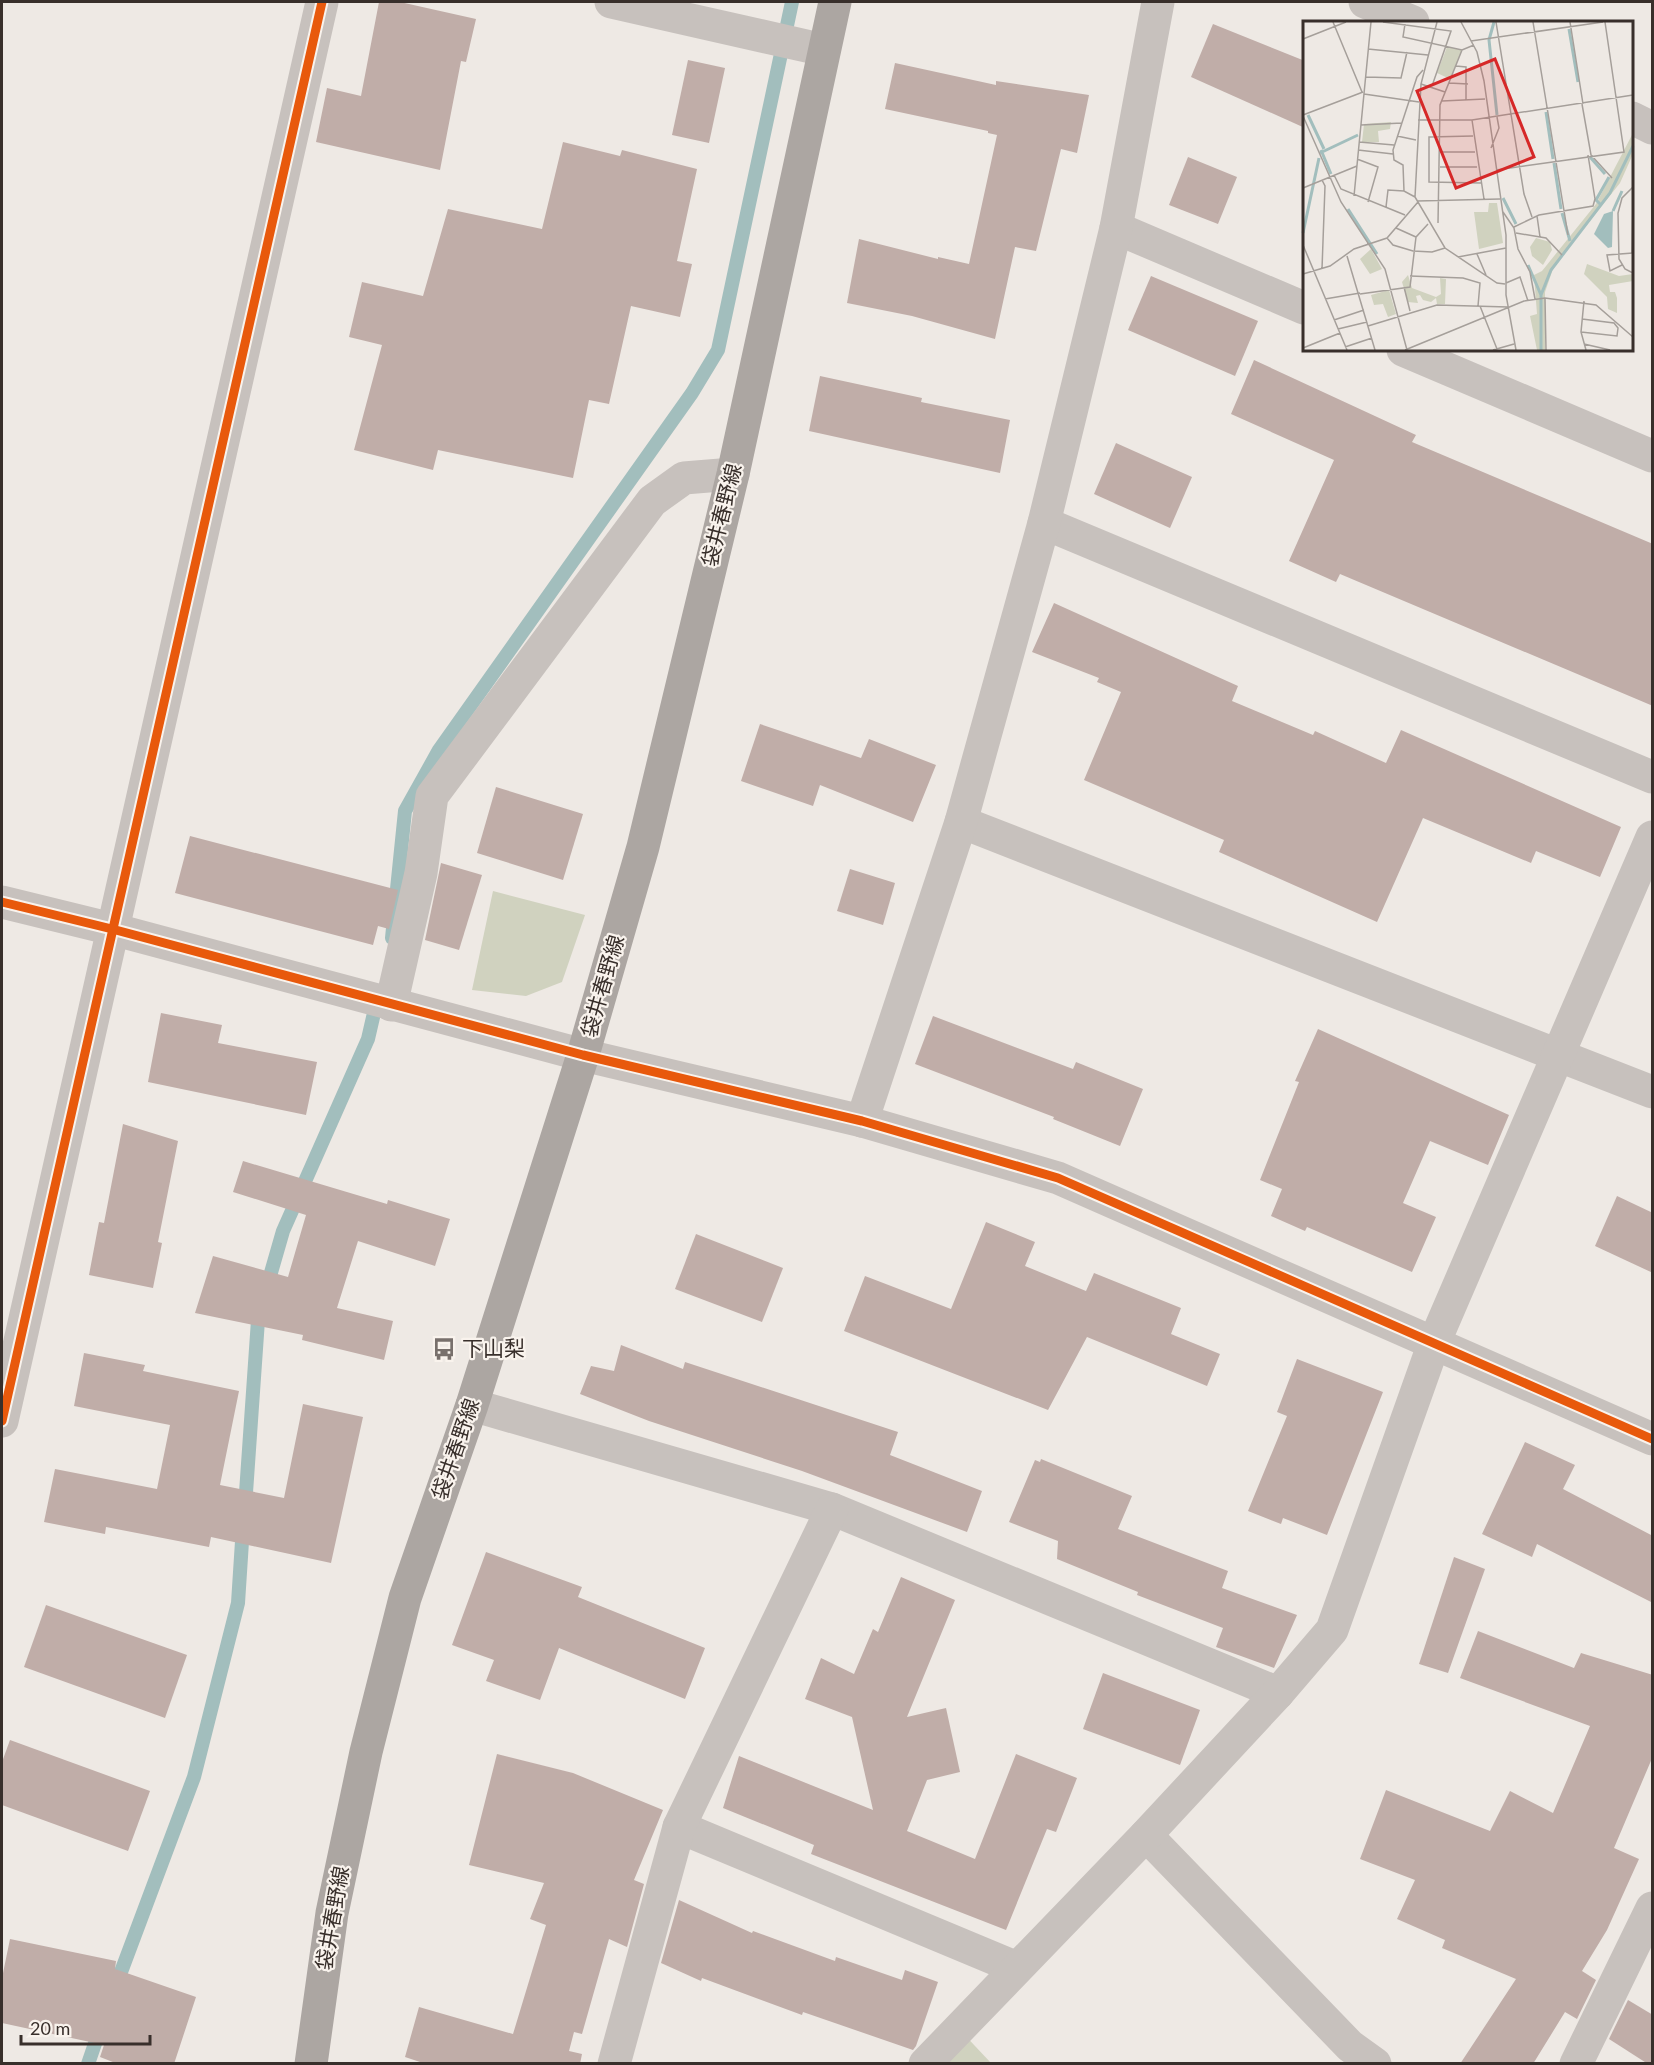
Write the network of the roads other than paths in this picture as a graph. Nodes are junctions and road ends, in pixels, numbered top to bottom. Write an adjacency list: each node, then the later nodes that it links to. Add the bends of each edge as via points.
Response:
1 (322, 2): 20 (street)
2 (611, 2): 7 (street)
3 (835, 2): 7 (main road, 袋井春野線)
4 (1158, 2): 10 (street)
5 (1365, 2): 6 (street)
6 (1411, 21)
7 (824, 50): 14 (main road, 袋井春野線)
8 (1633, 118): 9 (street)
9 (1653, 128)
10 (1116, 228): 11 (street); 15 (street)
11 (1303, 307)
12 (1405, 351): 13 (street)
13 (1653, 456)
14 (734, 474): 21 (street, via 684,478 652,501 432,796 421,873); 23 (main road, 袋井春野線, via 643,847)
15 (1044, 524): 16 (street); 17 (street)
16 (1653, 777)
17 (961, 822): 22 (street); 25 (street)
18 (1653, 837): 22 (street)
19 (2, 902): 20 (street)
20 (112, 929): 21 (street); 28 (street)
21 (389, 1004): 23 (street)
22 (1556, 1054): 24 (street); 26 (street)
23 (583, 1055): 25 (street); 27 (main road, 袋井春野線)
24 (1653, 1092)
25 (862, 1121): 26 (street, via 1058,1178)
26 (1434, 1343): 29 (street); 31 (street, via 1332,1630)
27 (472, 1405): 30 (street); 37 (main road, 袋井春野線, via 405,1598 366,1752 332,1913)
28 (2, 1421)
29 (1653, 1439)
30 (832, 1509): 31 (street); 32 (street)
31 (1278, 1693): 33 (street)
32 (679, 1827): 35 (street); 38 (street)
33 (1146, 1835): 35 (street); 36 (street)
34 (1653, 1908): 40 (street)
35 (1017, 1968): 39 (street)
36 (1353, 2058)
37 (311, 2064)
38 (614, 2064)
39 (925, 2064)
40 (1576, 2064)

